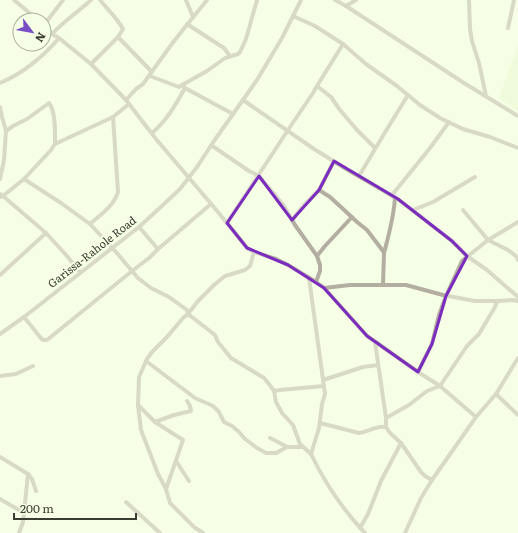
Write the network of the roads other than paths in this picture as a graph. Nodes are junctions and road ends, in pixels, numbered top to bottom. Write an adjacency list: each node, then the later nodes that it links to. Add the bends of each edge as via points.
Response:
1 (14, 0): 14 (street)
2 (63, 0): 15 (street)
3 (91, 0): 20 (street)
4 (100, 0): 21 (street, via 123,29)
5 (186, 0): 17 (street)
6 (207, 0): 17 (street)
7 (257, 0): 24 (street, via 246,39 238,54)
8 (301, 0): 16 (street, Garissa-Rahole Road)
9 (334, 0): 13 (street)
10 (356, 0): 13 (street)
11 (469, 0): 31 (street, via 472,41)
12 (514, 0): 19 (street)
13 (346, 6): 31 (street)
14 (28, 12)
15 (52, 14)
16 (293, 16): 23 (street, via 315,26); 32 (street, Garissa-Rahole Road)
17 (193, 17): 18 (street)
18 (187, 24): 24 (street, via 224,48); 26 (street)
19 (508, 28)
20 (52, 34): 22 (street)
21 (118, 37): 25 (street); 26 (street)
22 (60, 38): 25 (street); 27 (street, via 45,54 10,79)
23 (343, 44): 28 (street); 30 (street)
24 (230, 56): 29 (street)
25 (91, 64): 33 (street)
26 (151, 74): 29 (street); 33 (street)
27 (0, 83)
28 (317, 86): 39 (street); 44 (street, via 331,97)
29 (184, 87): 35 (street); 41 (street, via 168,116)
30 (408, 95): 38 (street); 44 (street)
31 (486, 96): 36 (street)
32 (243, 100): 35 (street, Garissa-Rahole Road); 39 (street)
33 (127, 102): 37 (street); 41 (street)
34 (0, 107): 40 (street)
35 (233, 114): 43 (street, Garissa-Rahole Road)
36 (518, 116)
37 (113, 117): 42 (street); 62 (street, via 118,192 112,204)
38 (449, 122): 45 (street); 55 (street)
39 (288, 130): 46 (street); 47 (street)
40 (6, 131): 42 (street, via 49,103 52,108); 51 (street)
41 (152, 133): 50 (street)
42 (55, 144): 52 (street)
43 (211, 145): 47 (street); 50 (street, Garissa-Rahole Road)
44 (375, 148): 48 (street)
45 (518, 148)
46 (334, 161): 48 (street); 53 (street)
47 (259, 176): 60 (street); 63 (street)
48 (359, 176): 55 (street)
49 (475, 177): 57 (street, via 434,202)
50 (189, 178): 56 (street); 64 (street, Garissa-Rahole Road)
51 (0, 179)
52 (24, 179): 54 (street); 62 (street)
53 (319, 190): 59 (street); 60 (street)
54 (1, 196): 65 (street)
55 (393, 196): 57 (street); 70 (street, via 394,211)
56 (210, 204): 63 (street); 68 (street)
57 (413, 210): 72 (street)
58 (463, 210): 66 (street)
59 (352, 217): 70 (street); 71 (street)
60 (292, 220): 71 (street)
61 (518, 222): 66 (street)
62 (90, 224): 67 (street)
63 (227, 224): 69 (street, via 247,248)
64 (139, 227): 67 (street, Garissa-Rahole Road); 68 (street)
65 (46, 233): 75 (street); 76 (street)
66 (488, 240): 72 (street); 73 (street)
67 (112, 248): 74 (street); 75 (street, Garissa-Rahole Road)
68 (158, 248): 74 (street)
69 (254, 252): 77 (street, via 276,260); 85 (street, via 250,266 225,276)
70 (384, 253): 79 (street)
71 (317, 256): 78 (street, via 320,271)
72 (467, 256): 81 (street, via 462,261); 82 (street)
73 (518, 258)
74 (132, 271): 85 (street, via 151,288 188,310); 86 (street, via 47,340 40,337)
75 (80, 272): 86 (street, Garissa-Rahole Road)
76 (0, 275)
77 (309, 278): 78 (street); 96 (street)
78 (316, 282): 80 (street)
79 (383, 285): 80 (street); 81 (street, via 406,285)
80 (324, 288): 88 (street)
81 (446, 296): 83 (street, via 475,301); 94 (street, via 432,344)
82 (518, 297)
83 (497, 301): 84 (street); 98 (street, via 479,334 467,346)
84 (518, 302)
85 (188, 314): 90 (street); 99 (street, via 215,335 231,358 264,378)
86 (24, 317): 87 (street, Garissa-Rahole Road)
87 (1, 332)
88 (375, 342): 91 (street); 94 (street)
89 (518, 358): 92 (street)
90 (146, 361): 102 (street, via 139,378); 111 (street, via 191,396 213,406 224,422 257,448 266,453 276,453)
91 (378, 365): 96 (street, via 363,367); 105 (street)
92 (516, 365): 100 (street)
93 (33, 366): 95 (street, via 16,374)
94 (418, 372): 98 (street)
95 (0, 376)
96 (323, 380): 97 (street)
97 (324, 386): 99 (street); 107 (street)
98 (440, 386): 104 (street); 105 (street, via 427,391)
99 (274, 391): 112 (street, via 276,402 293,425)
100 (496, 394): 103 (street); 104 (street)
101 (187, 402): 106 (street, via 191,411)
102 (138, 406): 106 (street); 119 (street, via 141,430)
103 (518, 415)
104 (476, 417): 117 (street)
105 (386, 418): 108 (street)
106 (156, 422): 115 (street, via 184,440)
107 (320, 423): 108 (street, via 359,434 381,426); 113 (street)
108 (386, 427): 110 (street)
109 (270, 438): 111 (street)
110 (401, 443): 117 (street, via 421,472); 124 (street)
111 (287, 447): 112 (street)
112 (303, 447): 113 (street)
113 (311, 454): 124 (street, via 331,490)
114 (0, 457): 116 (street)
115 (176, 461): 118 (street); 119 (street)
116 (28, 474): 120 (street); 123 (street)
117 (432, 480): 129 (street)
118 (189, 481)
119 (166, 488): 127 (street, via 170,503)
120 (36, 492)
121 (0, 499): 123 (street)
122 (126, 502): 126 (street)
123 (24, 513): 125 (street)
124 (360, 528): 128 (street)
125 (19, 533)
126 (160, 533)
127 (203, 533)
128 (365, 533)
129 (405, 533)

